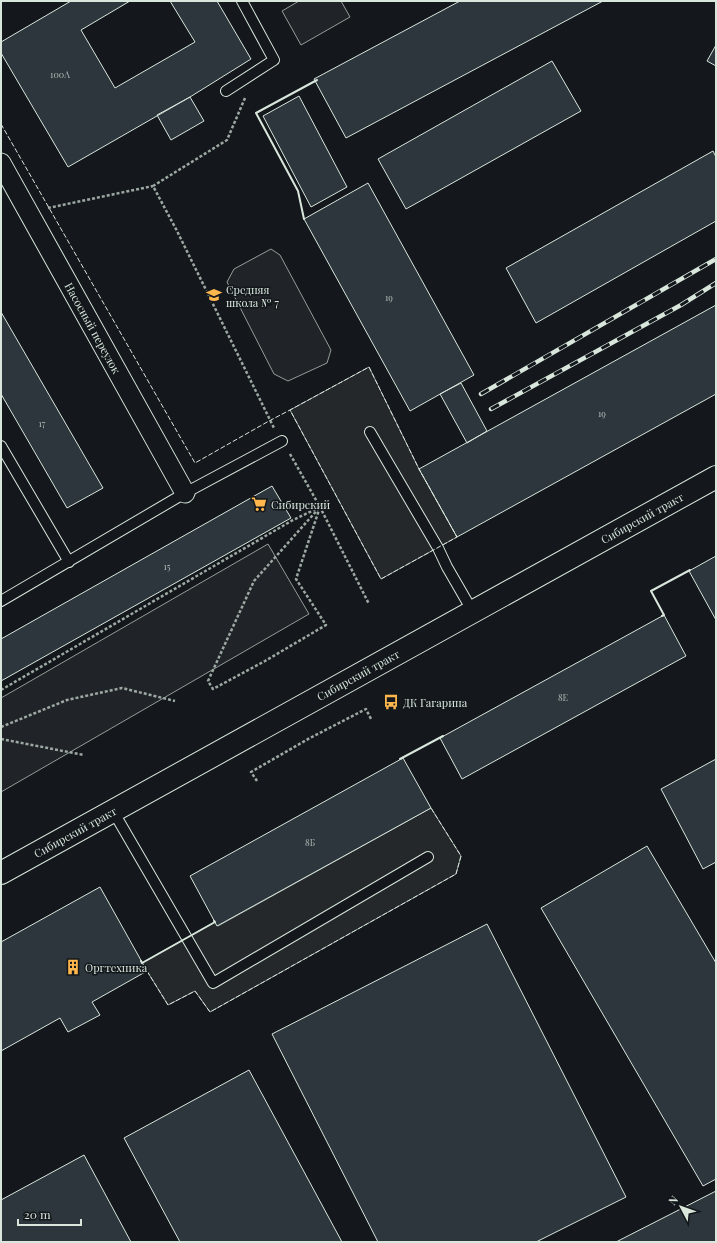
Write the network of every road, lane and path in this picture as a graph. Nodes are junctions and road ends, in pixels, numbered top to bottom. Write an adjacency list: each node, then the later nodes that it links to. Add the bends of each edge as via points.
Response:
1 (242, 1): 2 (lane, via 274,60)
2 (255, 72): 3 (lane); 5 (path, via 227,140)
3 (226, 91)
4 (1, 163): 6 (street, Насосный переулок)
5 (153, 186): 6 (path, via 49,208); 8 (path, via 269,421)
6 (32, 219): 11 (street, Насосный переулок)
7 (370, 432): 16 (lane)
8 (282, 441): 11 (lane); 12 (path)
9 (1, 446): 13 (lane)
10 (716, 478): 16 (main road, Сибирский тракт)
11 (185, 493): 13 (lane)
12 (320, 507): 12 (path, via 296,579 326,625 213,690 208,681 254,581); 15 (path); 17 (path, via 293,520)
13 (69, 562): 14 (lane)
14 (1, 601)
15 (369, 604)
16 (473, 612): 24 (main road, Сибирский тракт)
17 (1, 690)
18 (175, 700): 20 (path, via 122,688 67,700)
19 (371, 719): 23 (path, via 366,709 310,738 251,772)
20 (1, 727)
21 (1, 738): 22 (path)
22 (84, 755)
23 (256, 781)
24 (113, 811): 25 (lane, via 213,983); 26 (main road, Сибирский тракт)
25 (428, 858)
26 (1, 873)

